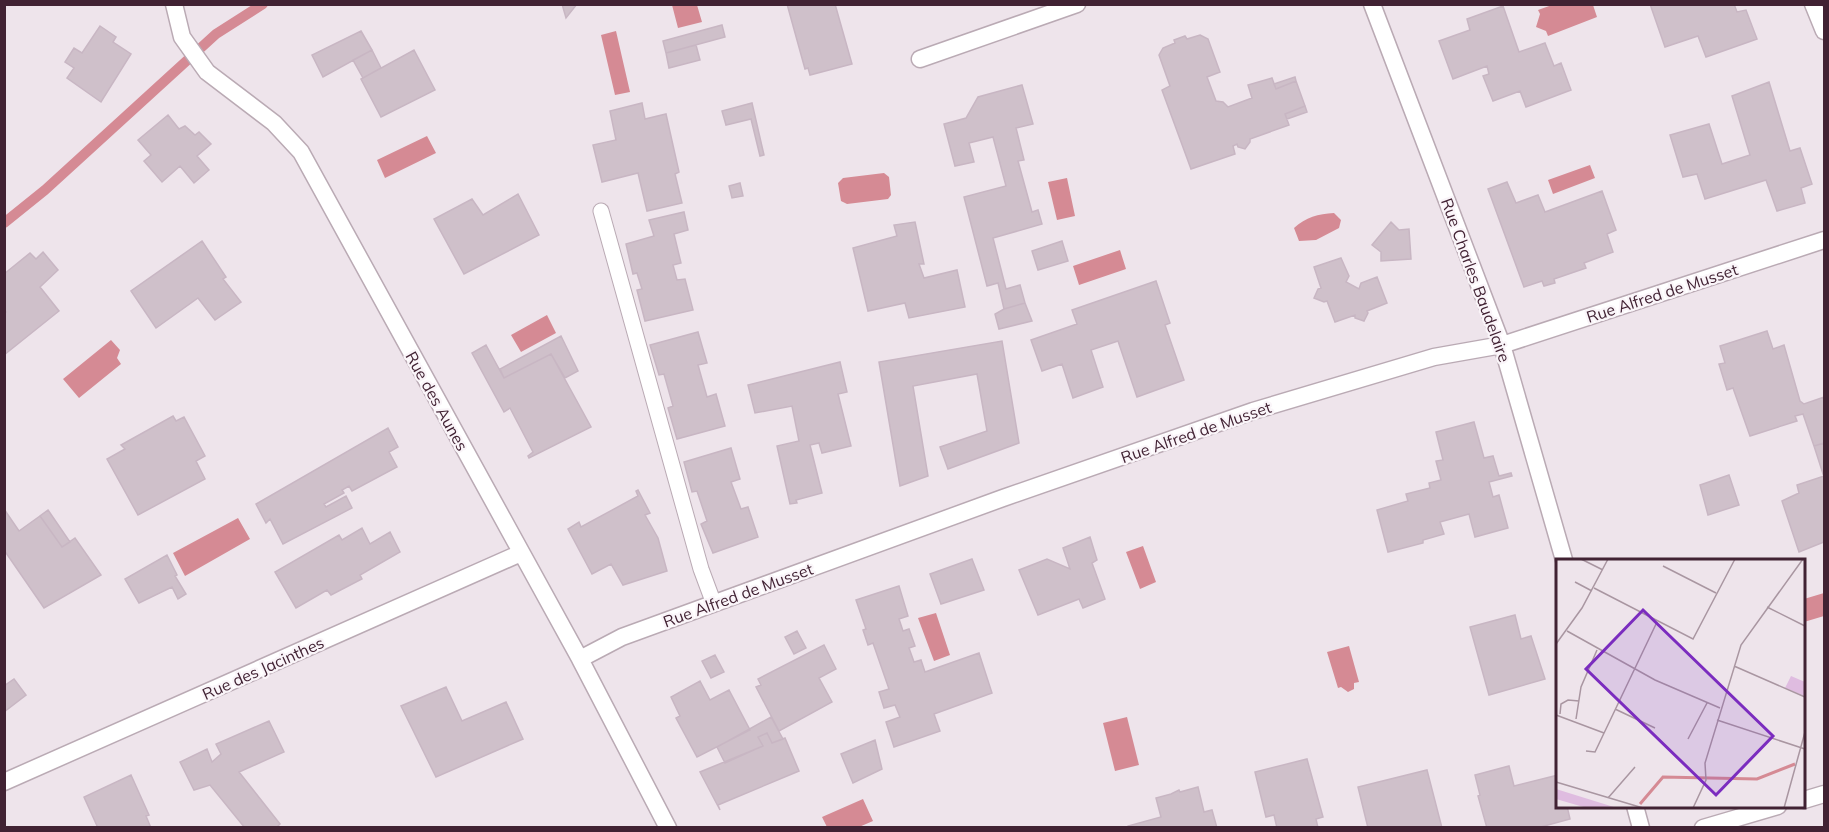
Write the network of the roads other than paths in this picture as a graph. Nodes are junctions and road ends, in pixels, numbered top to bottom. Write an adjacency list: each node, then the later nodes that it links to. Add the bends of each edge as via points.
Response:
1 (174, 4): 10 (street, Rue des Aunes, via 182,37 207,72 274,123 301,152)
2 (1077, 4): 6 (street)
3 (1372, 4): 9 (street, Rue Charles Baudelaire)
4 (1813, 4): 5 (street)
5 (1824, 31)
6 (920, 59)
7 (601, 211): 12 (lane)
8 (1824, 240): 9 (street, Rue Alfred de Musset)
9 (1502, 345): 11 (street, Rue Charles Baudelaire); 12 (street, Rue Alfred de Musset, via 1434,357 1253,411)
10 (521, 553): 13 (street, Rue des Aunes); 14 (street, Rue des Jacinthes)
11 (1563, 559)
12 (714, 604): 13 (street, Rue Alfred de Musset, via 622,637)
13 (580, 659): 19 (street, Rue des Aunes)
14 (4, 782)
15 (1824, 794): 16 (street)
16 (1805, 799)
17 (1635, 808): 20 (street)
18 (1774, 808): 21 (street)
19 (668, 828)
20 (1641, 828)
21 (1703, 828)

